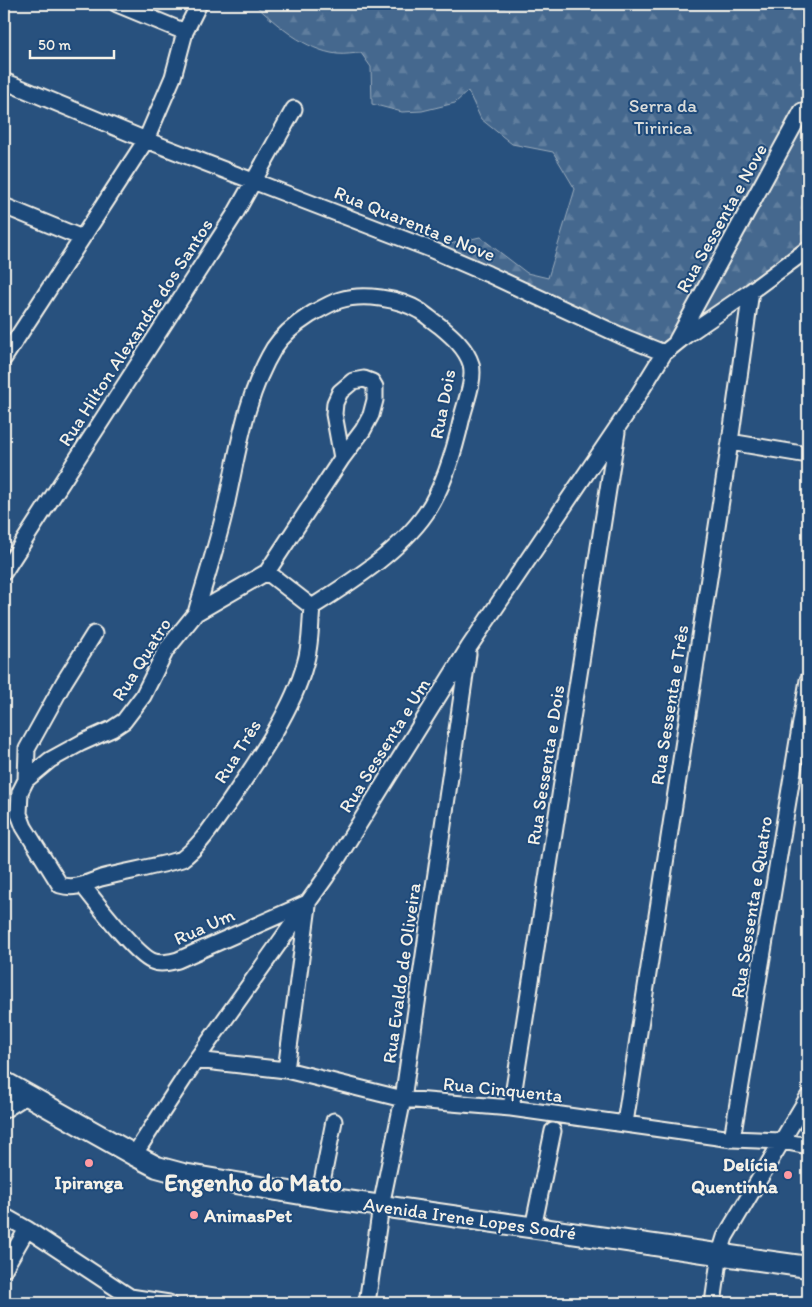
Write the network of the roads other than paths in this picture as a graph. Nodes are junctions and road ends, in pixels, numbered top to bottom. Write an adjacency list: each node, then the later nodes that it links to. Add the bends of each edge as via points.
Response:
1 (117, 4): 3 (street)
2 (200, 4): 3 (street)
3 (185, 32): 7 (street, via 173,77)
4 (4, 81): 7 (street, Rua Quarenta e Nove)
5 (294, 109): 8 (street, Rua Hilton Alexandre dos Santos)
6 (802, 111): 13 (street, Rua Sessenta e Nove)
7 (146, 140): 8 (street, Rua Quarenta e Nove); 10 (street)
8 (255, 181): 13 (street, Rua Quarenta e Nove, via 439,253 624,337); 19 (street, Rua Hilton Alexandre dos Santos)
9 (4, 206): 10 (street)
10 (82, 238): 14 (street)
11 (808, 249): 12 (street)
12 (751, 292): 13 (street); 16 (street, Rua Sessenta e Três)
13 (669, 349): 15 (street, Rua Sessenta e Um)
14 (4, 358)
15 (618, 428): 24 (street, Rua Sessenta e Um); 35 (street, Rua Sessenta e Dois)
16 (730, 442): 17 (street); 38 (street, Rua Sessenta e Três)
17 (808, 455)
18 (342, 458): 18 (street, Rua Quatro, via 335,403 340,392 353,381 364,379 375,387 371,415); 20 (street, Rua Quatro)
19 (4, 572)
20 (267, 572): 21 (street); 22 (street, Rua Quatro)
21 (312, 607): 22 (street, Rua Dois, via 359,577 403,539 426,513 455,448 472,366 454,337 419,310 391,300 369,296 340,300 296,324 275,347 257,380 243,423 225,508); 27 (street, Rua Três, via 306,663 297,690 266,745 203,840 182,859)
22 (196, 613): 26 (street, Rua Quatro, via 166,650 143,696 124,721 50,760)
23 (94, 634): 26 (street, via 27,749)
24 (469, 647): 28 (street, Rua Sessenta e Um); 34 (street, Rua Evaldo de Oliveira)
25 (808, 680): 40 (street, Rua Sessenta e Quatro)
26 (26, 780): 27 (street, via 18,804 24,827 60,885)
27 (83, 886): 28 (street, Rua Um, via 140,953 152,961 165,963)
28 (309, 902): 29 (street, Rua Sessenta e Um); 30 (street)
29 (196, 1060): 30 (street, Rua Cinquenta); 43 (street, Rua Sessenta e Um)
30 (286, 1070): 34 (street, Rua Cinquenta)
31 (4, 1082): 32 (main road, Avenida Irene Lopes Sodré)
32 (26, 1096): 36 (street); 43 (main road, Avenida Irene Lopes Sodré)
33 (808, 1097): 41 (street)
34 (403, 1099): 35 (street, Rua Cinquenta); 45 (street, Rua Evaldo de Oliveira)
35 (511, 1108): 38 (street, Rua Cinquenta)
36 (4, 1110)
37 (334, 1121): 44 (street)
38 (624, 1123): 40 (street, Rua Cinquenta)
39 (552, 1131): 47 (street)
40 (732, 1140): 41 (street, Rua Cinquenta)
41 (782, 1141): 42 (street, Rua Cinquenta); 49 (street, via 725,1237)
42 (808, 1146)
43 (134, 1155): 44 (main road, Avenida Irene Lopes Sodré, via 183,1174)
44 (319, 1197): 45 (main road, Avenida Irene Lopes Sodré)
45 (381, 1206): 47 (main road, Avenida Irene Lopes Sodré); 54 (street, Rua Evaldo de Oliveira)
46 (4, 1216): 48 (street)
47 (533, 1228): 49 (main road, Avenida Irene Lopes Sodré)
48 (27, 1229): 51 (street); 52 (street)
49 (720, 1253): 50 (main road, Avenida Irene Lopes Sodré); 55 (street)
50 (808, 1267)
51 (4, 1269)
52 (128, 1300): 53 (street)
53 (169, 1303)
54 (367, 1303)
55 (713, 1303)

